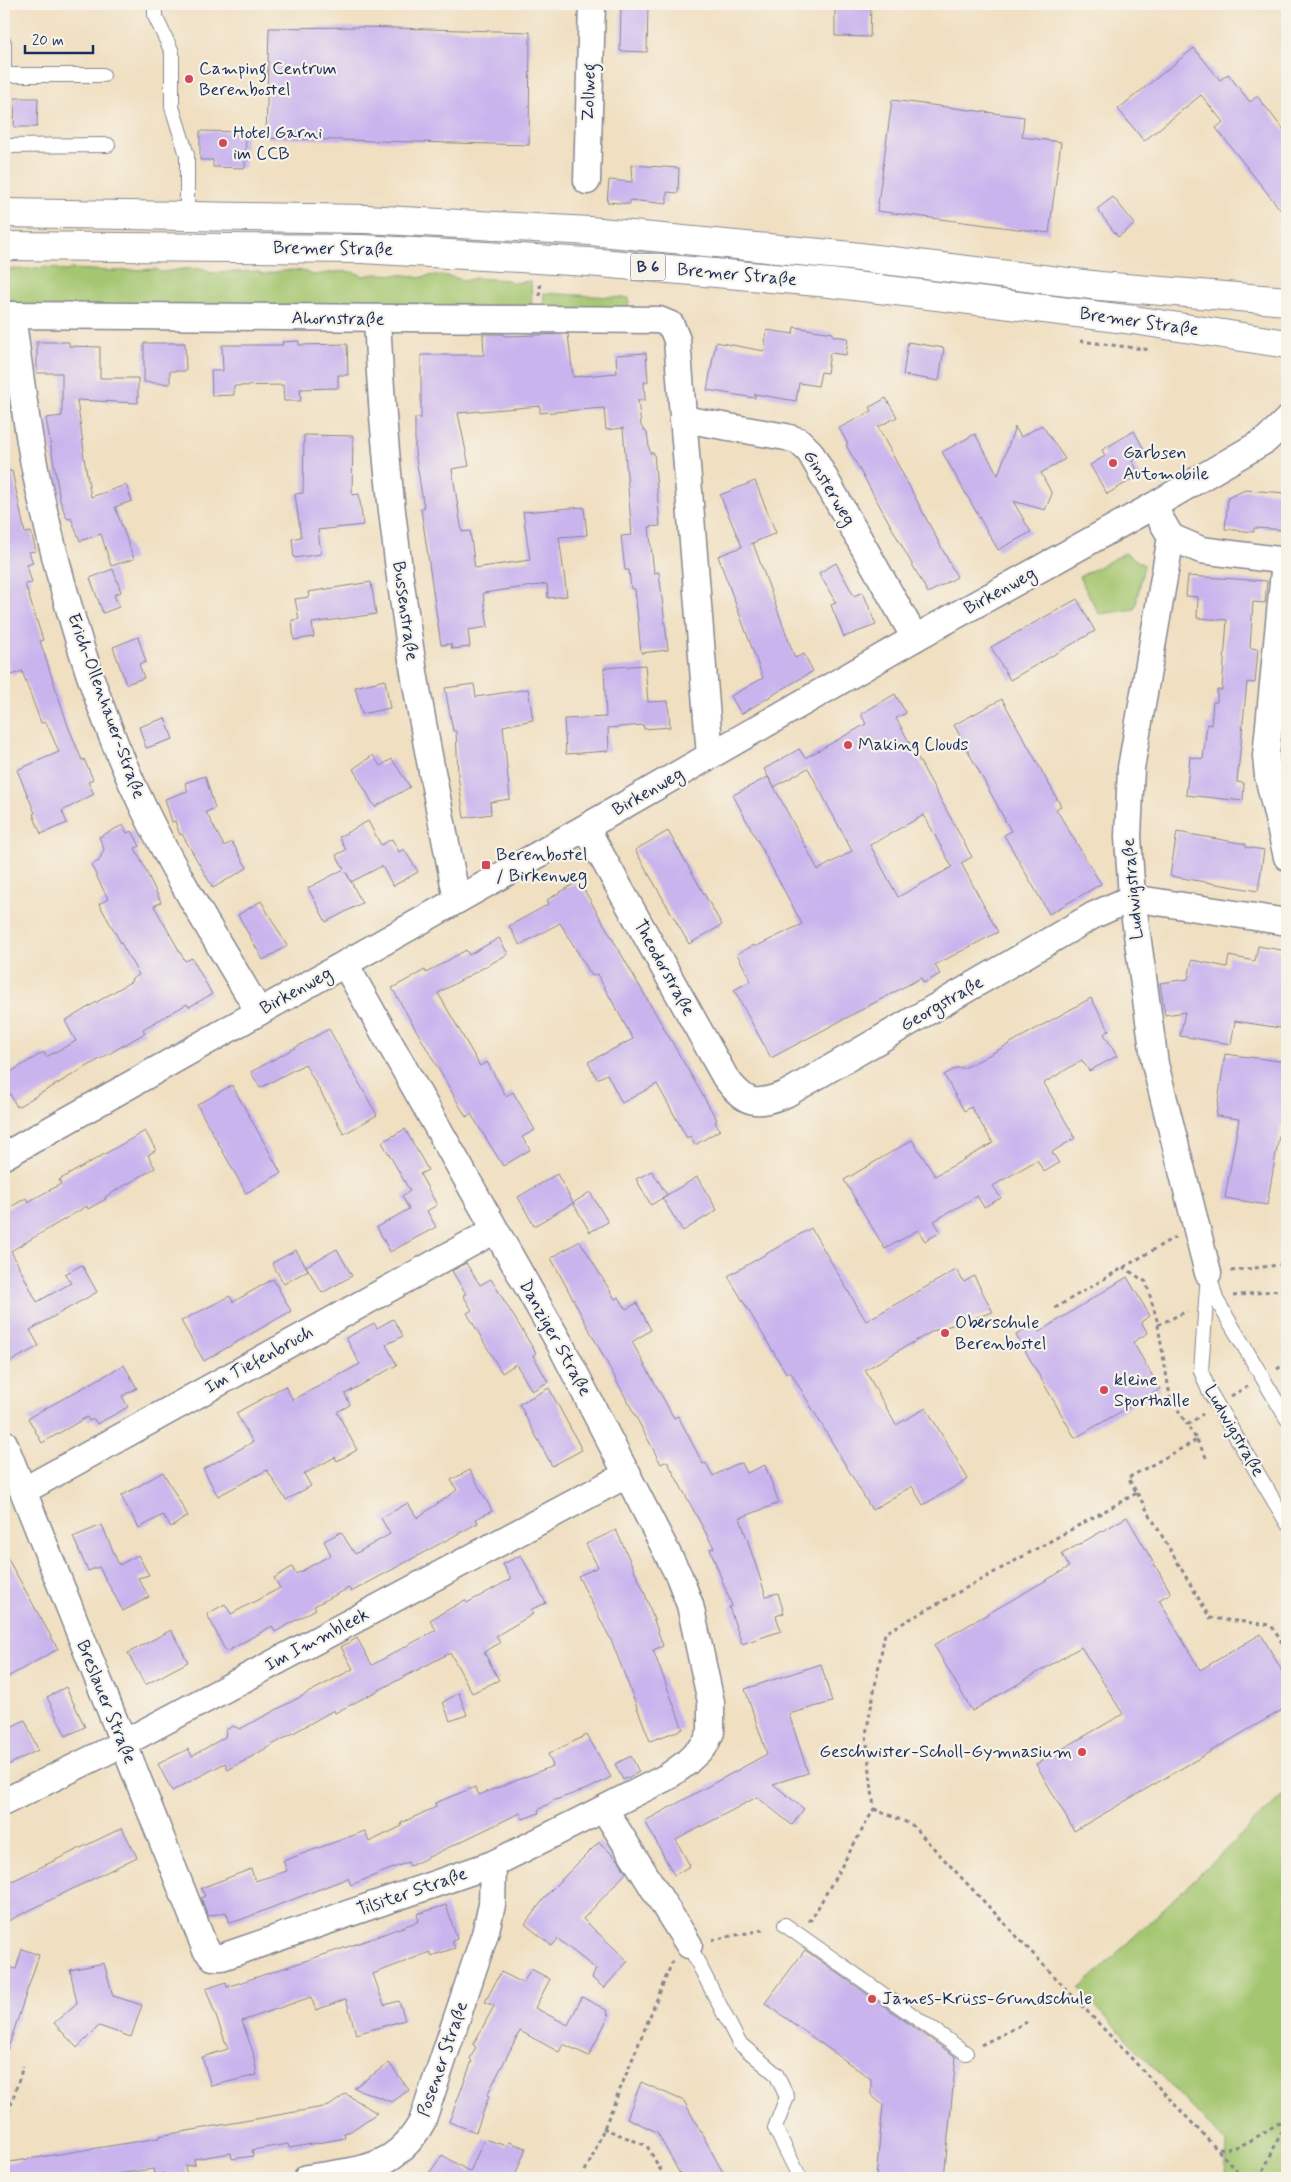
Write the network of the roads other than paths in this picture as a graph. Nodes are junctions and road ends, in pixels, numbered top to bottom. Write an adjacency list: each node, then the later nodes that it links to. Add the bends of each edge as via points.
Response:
1 (155, 4): 10 (lane, via 155,16 172,52 172,107 187,155)
2 (592, 4): 8 (street, Zollweg)
3 (4, 44): 5 (lane)
4 (103, 75): 5 (lane)
5 (5, 76)
6 (108, 145): 7 (lane)
7 (4, 146)
8 (587, 181)
9 (4, 212): 10 (main road, Bremer Straße / B 6)
10 (188, 215): 12 (main road, Bremer Straße / B 6, via 365,219 590,232 851,256 1100,286)
11 (4, 246): 15 (main road, Bremer Straße / B 6, via 362,249 588,262 840,285 1134,320)
12 (1287, 301)
13 (8, 315): 14 (street, Ahornstraße); 29 (street, Erich-Ollenhauer-Straße, via 38,482 92,679 142,807)
14 (377, 319): 16 (street, Ahornstraße, via 659,320 671,325 677,340); 26 (street, Bussenstraße, via 384,440 399,573 419,702)
15 (1287, 344)
16 (683, 419): 21 (street, Ginsterweg, via 799,441 810,452); 22 (street)
17 (1287, 420): 18 (street, Birkenweg, via 1266,440)
18 (1153, 506): 19 (street); 21 (street, Birkenweg)
19 (1170, 538): 20 (street, via 1201,550); 25 (street, Ludwigstraße, via 1128,792)
20 (1286, 561): 24 (street, via 1266,756)
21 (915, 638): 22 (street, Birkenweg)
22 (710, 756): 23 (street, Birkenweg)
23 (591, 838): 26 (street, Birkenweg); 30 (street, Theodorstraße, via 725,1077 736,1092)
24 (1287, 857)
25 (1132, 898): 27 (street); 30 (street, Georgstraße, via 1094,915 786,1094 768,1101); 33 (street, Ludwigstraße, via 1155,1064)
26 (457, 900): 28 (street, Birkenweg)
27 (1287, 922)
28 (345, 964): 29 (street, Birkenweg); 32 (street, Danziger Straße)
29 (258, 1012): 31 (street, Birkenweg)
30 (750, 1102)
31 (4, 1156)
32 (495, 1230): 37 (street, Danziger Straße, via 560,1344); 38 (street, Im Tiefenbruch)
33 (1208, 1273): 34 (lane, Ludwigstraße)
34 (1210, 1300): 35 (lane); 39 (lane, Ludwigstraße, via 1201,1371 1209,1391)
35 (1287, 1419)
36 (4, 1443): 38 (street, Breslauer Straße)
37 (628, 1474): 40 (street, Danziger Straße, via 671,1558 690,1605 711,1702); 41 (street, Im Immbleek)
38 (23, 1490): 41 (street, Breslauer Straße)
39 (1287, 1523)
40 (711, 1732): 43 (street, Tilsiter Straße, via 705,1744 675,1772)
41 (122, 1744): 42 (street, Im Immbleek); 47 (street, Breslauer Straße, via 205,1948)
42 (4, 1802)
43 (604, 1809): 44 (street, Tilsiter Straße); 46 (street)
44 (493, 1864): 47 (street, Tilsiter Straße, via 222,1957); 49 (street, Posener Straße, via 492,1905 485,1934 422,2122 413,2139 385,2162 366,2169)
45 (785, 1925): 48 (lane)
46 (689, 1945): 50 (lane, via 739,2043 776,2074 787,2097 775,2128)
47 (213, 1957)
48 (966, 2053)
49 (307, 2178)
50 (800, 2178)

